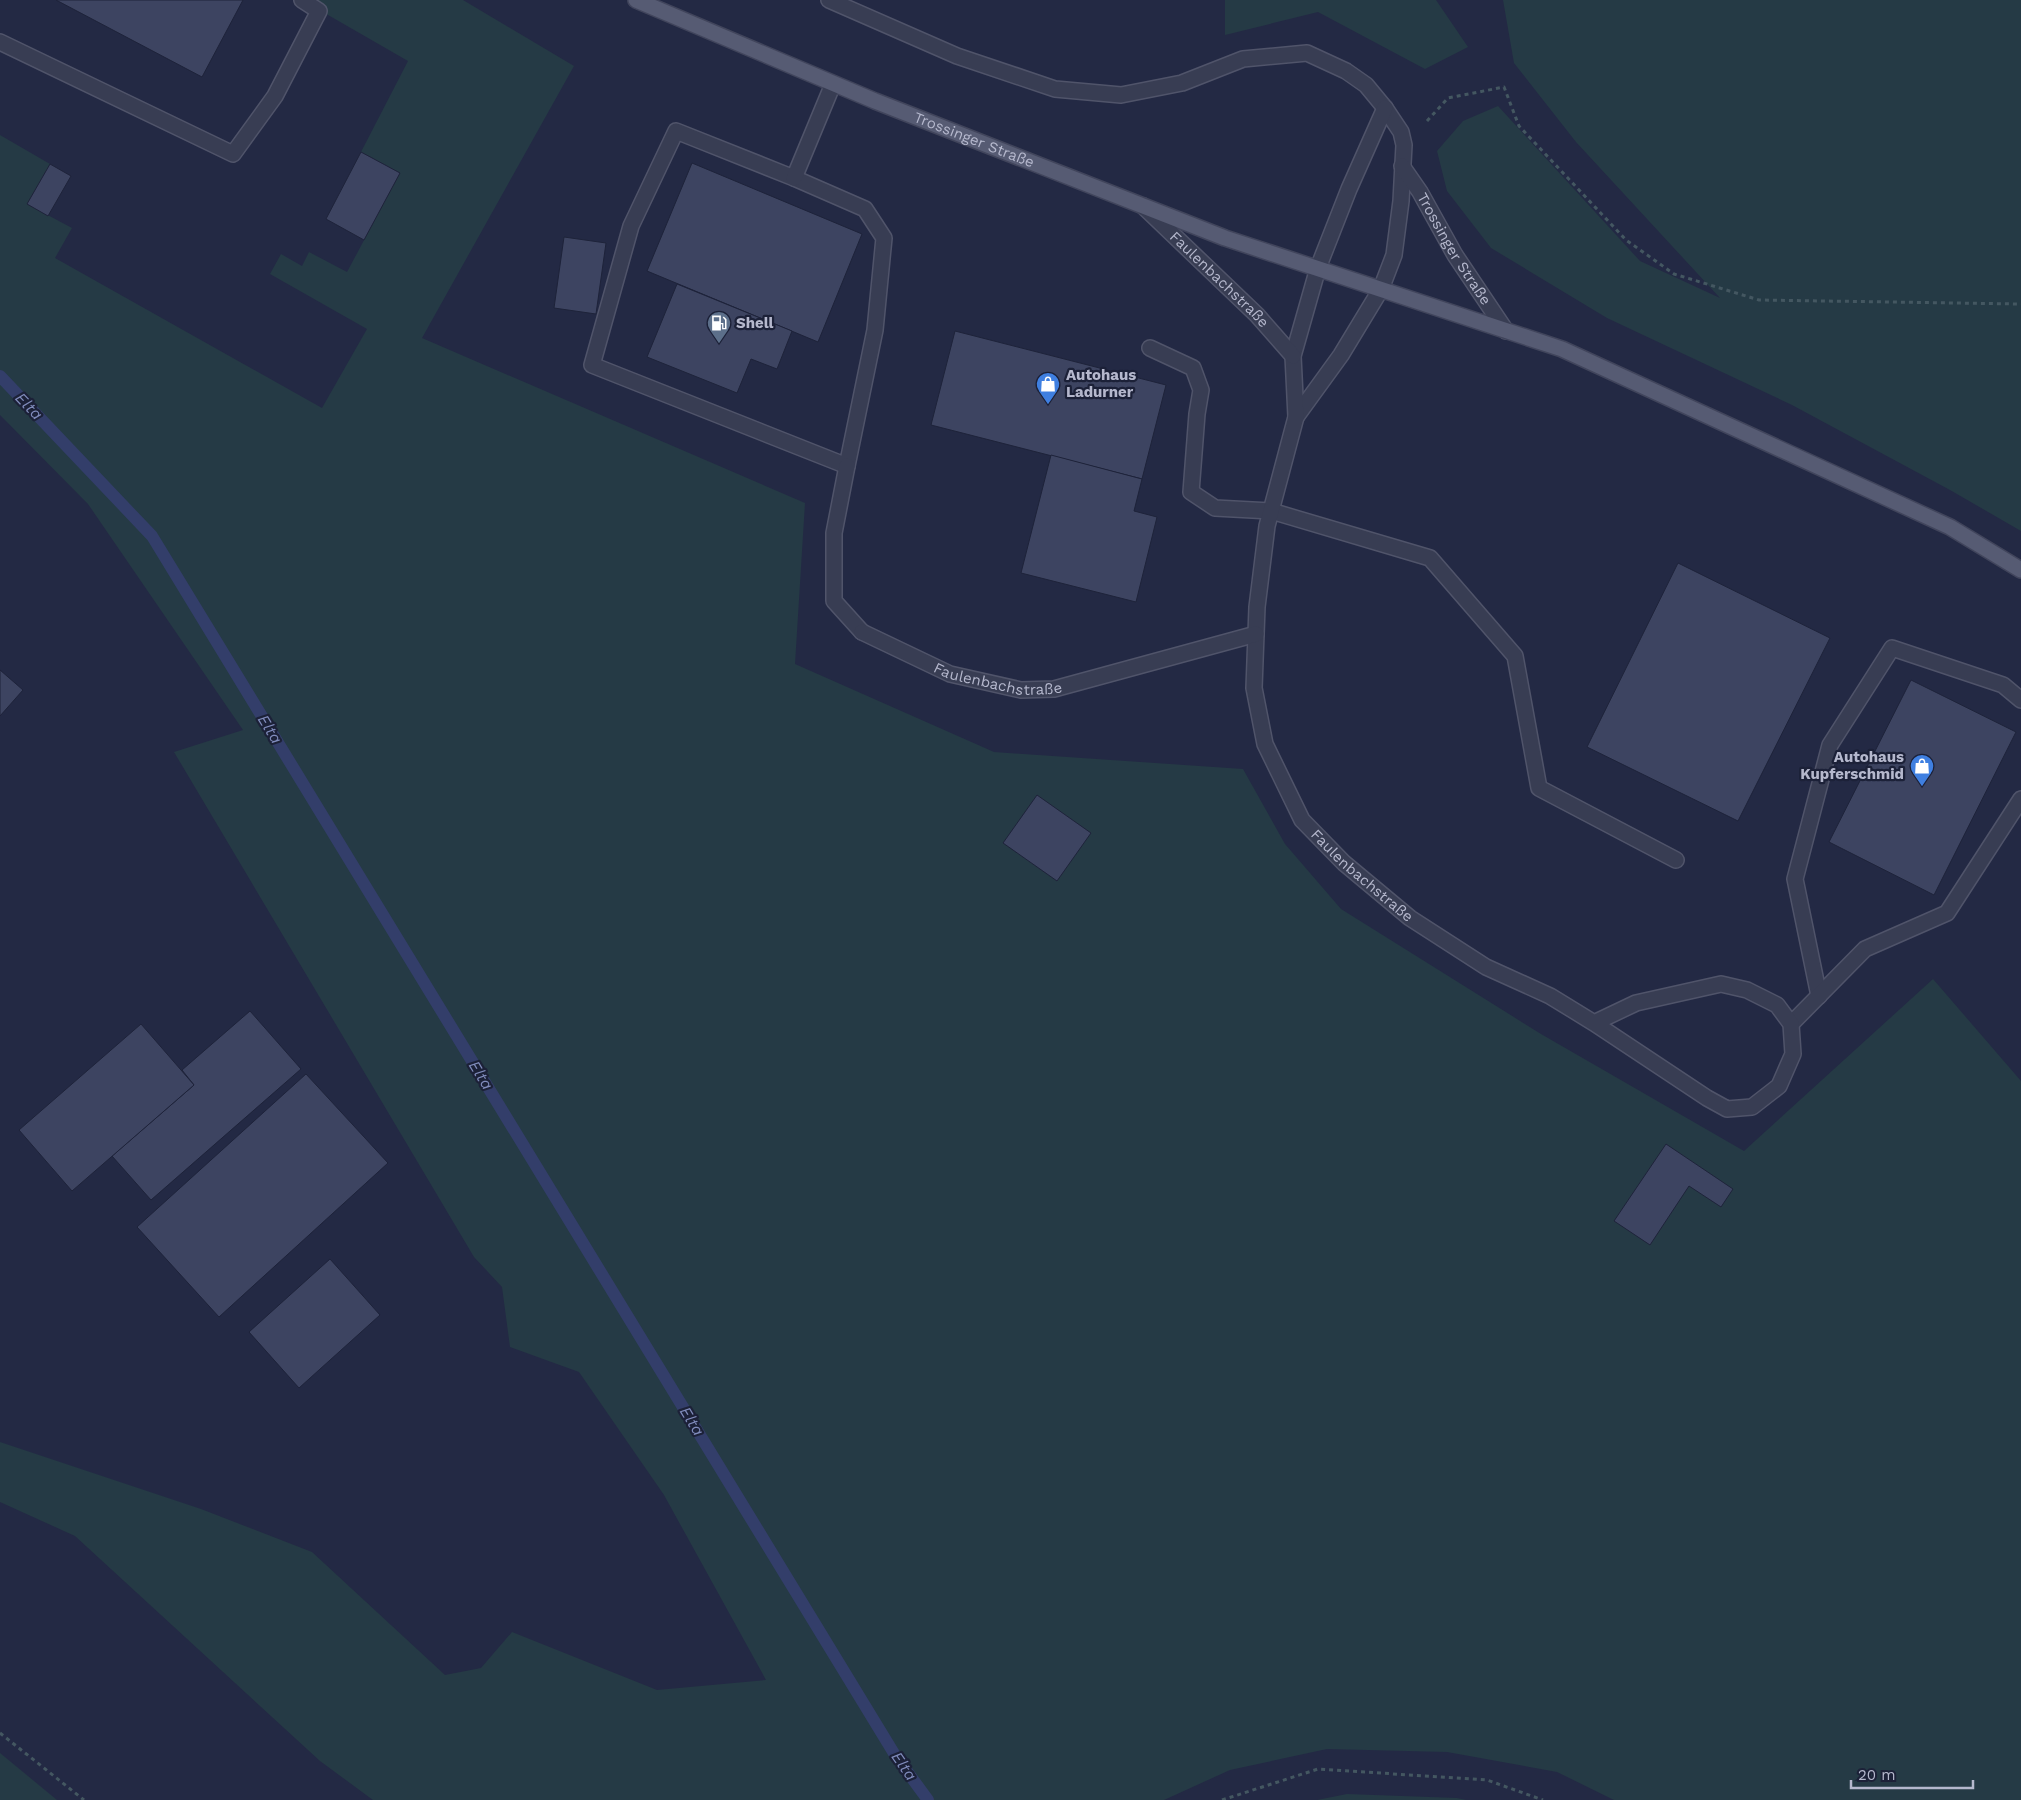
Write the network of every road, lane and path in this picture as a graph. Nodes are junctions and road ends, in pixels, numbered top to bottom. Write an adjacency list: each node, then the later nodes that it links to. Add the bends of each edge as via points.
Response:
1 (302, 0): 4 (street, via 319,11 275,96 233,154)
2 (636, 0): 5 (main road, Trossinger Straße)
3 (829, 0): 6 (street, Trossinger Straße, via 957,56 1055,89 1121,95 1182,83 1243,60 1307,53 1366,85)
4 (0, 42)
5 (833, 84): 9 (street); 10 (main road, Trossinger Straße)
6 (1386, 108): 7 (street, Trossinger Straße, via 1401,132); 11 (street)
7 (1404, 145): 8 (street, Trossinger Straße); 13 (path, via 1448,98 1504,87 1518,126 1626,240 1674,274 1759,300)
8 (1402, 166): 12 (street, Trossinger Straße, via 1394,255); 14 (street, Trossinger Straße, via 1455,255)
9 (794, 178): 18 (street, via 865,209 884,238 875,330); 18 (street, via 676,131 631,226 592,365)
10 (1144, 206): 11 (main road, Trossinger Straße, via 1225,238); 16 (street, Faulenbachstraße, via 1257,315)
11 (1318, 268): 12 (main road, Trossinger Straße); 16 (street, Faulenbachstraße)
12 (1381, 289): 14 (main road, Trossinger Straße); 17 (street, Faulenbachstraße, via 1341,355)
13 (2021, 304)
14 (1506, 331): 20 (main road, Trossinger Straße, via 1562,349 1950,527)
15 (1150, 348): 19 (street, via 1193,368 1201,390 1191,492 1215,508)
16 (1293, 356): 17 (street, Faulenbachstraße)
17 (1296, 416): 19 (street, Faulenbachstraße)
18 (847, 466): 21 (street, Faulenbachstraße, via 834,533 834,601 862,632 950,674 1021,690 1054,689)
19 (1271, 511): 21 (street, Faulenbachstraße); 24 (street, via 1430,558 1515,656 1539,788)
20 (2021, 570)
21 (1256, 634): 26 (street, Faulenbachstraße, via 1254,688 1265,744 1302,820 1344,862 1410,918 1486,967 1550,996)
22 (2021, 700): 25 (street, via 2003,685 1892,648 1830,745 1795,879)
23 (2021, 799): 25 (street, via 1948,913 1865,949)
24 (1676, 860)
25 (1819, 996): 27 (street)
26 (1594, 1023): 27 (street, via 1636,1003 1721,984 1747,990 1777,1005); 27 (street, Faulenbachstraße, via 1727,1109 1752,1107 1779,1086 1793,1054)
27 (1791, 1024)
28 (0, 1733): 29 (path)
29 (84, 1800)
30 (1222, 1800): 31 (path, via 1318,1769 1487,1780)
31 (1543, 1800)

